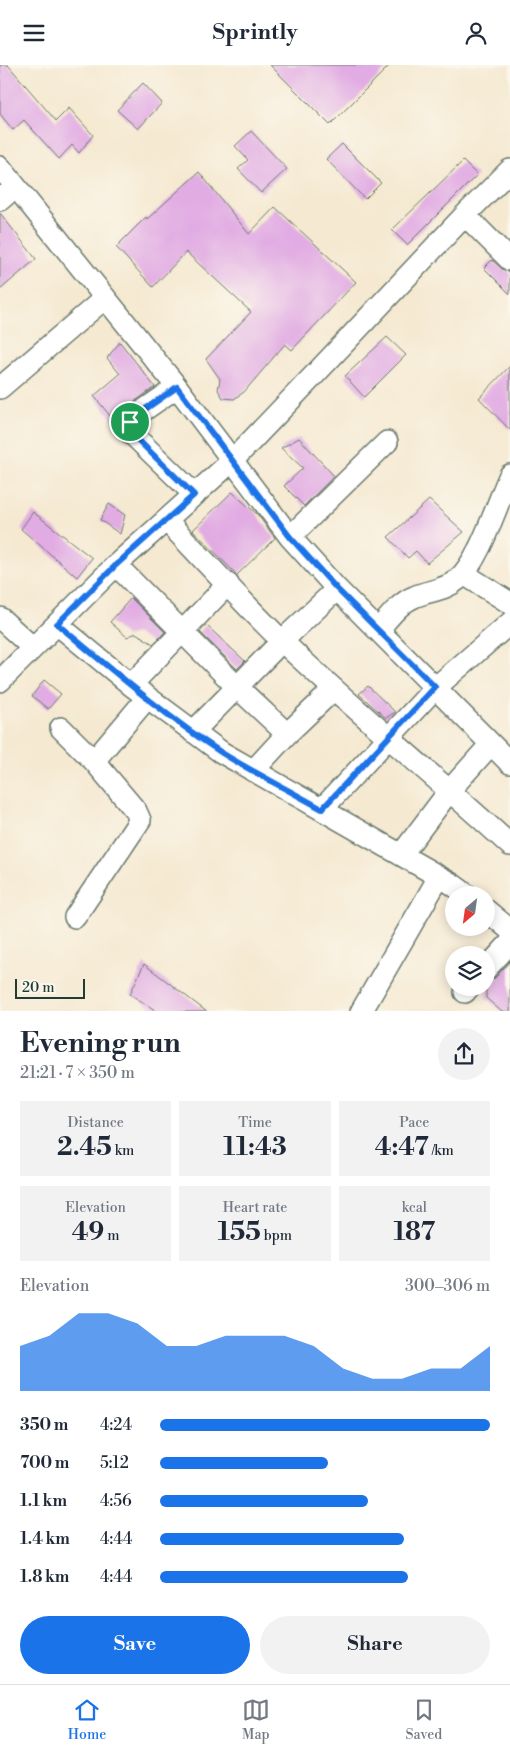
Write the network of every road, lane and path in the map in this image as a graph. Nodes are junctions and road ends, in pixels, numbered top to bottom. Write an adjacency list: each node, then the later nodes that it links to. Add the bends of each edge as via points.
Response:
1 (0, 167): 3 (street)
2 (510, 170): 4 (street)
3 (8, 194): 6 (street)
4 (465, 215): 5 (street); 10 (street)
5 (510, 260)
6 (105, 298): 7 (street); 8 (street)
7 (177, 387): 10 (street); 12 (street, via 134,417 129,427 131,433)
8 (0, 388)
9 (388, 443): 14 (street)
10 (232, 461): 12 (street); 14 (street)
11 (507, 488): 16 (street, via 478,553)
12 (194, 495): 13 (street)
13 (167, 521): 15 (street); 17 (street)
14 (290, 537): 18 (street)
15 (116, 565): 22 (street); 24 (street)
16 (464, 574): 19 (street); 23 (street, via 446,588 408,600)
17 (228, 584): 24 (street); 25 (street)
18 (337, 589): 23 (street); 25 (street)
19 (510, 603)
20 (0, 617): 26 (street)
21 (510, 623): 29 (street)
22 (57, 624): 26 (street); 31 (street)
23 (378, 630): 29 (street)
24 (181, 631): 28 (street); 31 (street)
25 (282, 641): 28 (street); 30 (street)
26 (33, 648): 27 (street)
27 (0, 681)
28 (237, 687): 33 (street); 34 (street)
29 (435, 687): 35 (street); 36 (street)
30 (334, 689): 34 (street); 35 (street)
31 (139, 691): 33 (street); 37 (street)
32 (61, 728): 37 (street)
33 (193, 731): 39 (street)
34 (287, 734): 39 (street)
35 (387, 737): 40 (street); 41 (street)
36 (491, 744): 38 (street); 40 (street)
37 (94, 761): 46 (street, via 140,820)
38 (510, 763)
39 (253, 771): 41 (street)
40 (450, 790): 42 (street); 43 (street)
41 (322, 809): 43 (street)
42 (510, 845)
43 (400, 855): 44 (street)
44 (439, 877): 45 (street); 51 (street)
45 (453, 886)
46 (75, 917)
47 (495, 918): 48 (street)
48 (510, 930)
49 (510, 943): 50 (street)
50 (495, 959)
51 (361, 1011)

